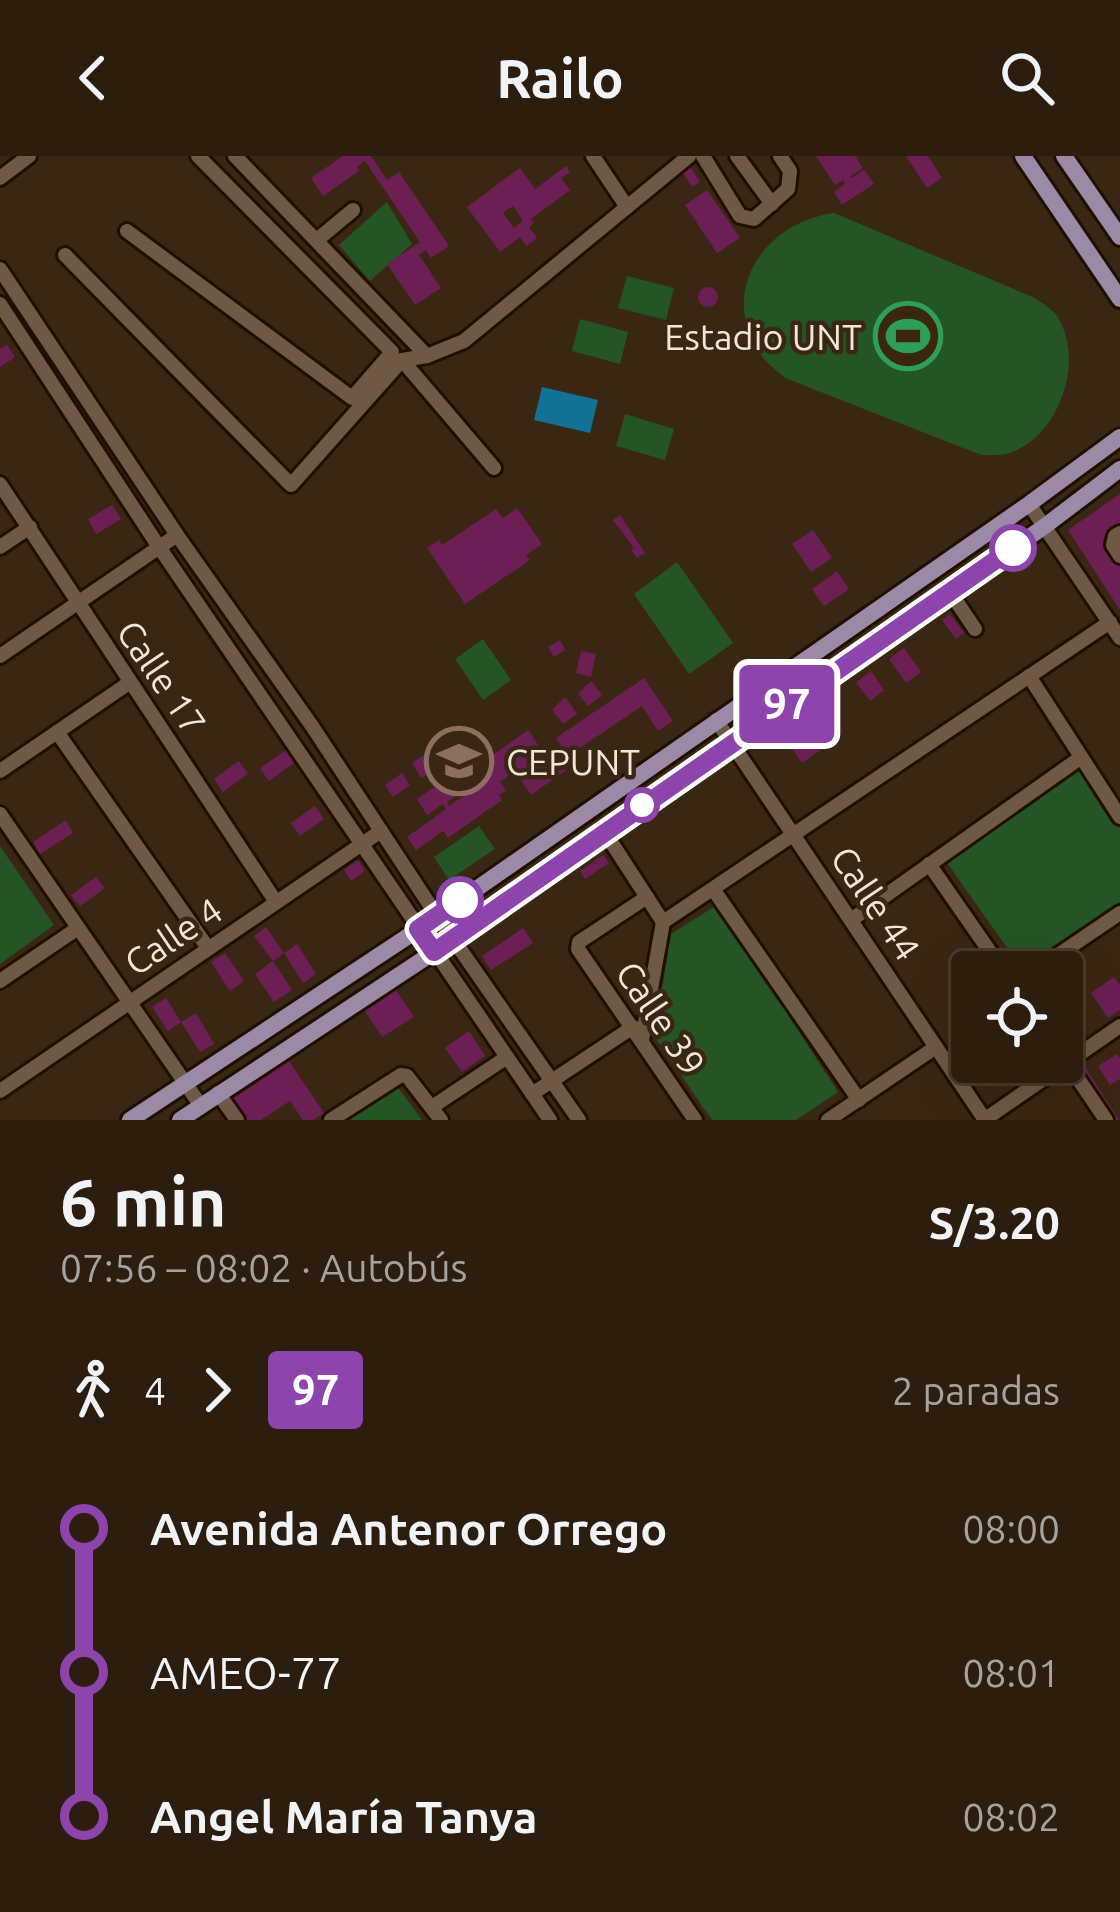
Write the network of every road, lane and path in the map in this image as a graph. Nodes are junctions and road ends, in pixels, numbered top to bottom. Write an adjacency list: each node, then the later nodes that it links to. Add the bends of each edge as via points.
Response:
1 (29, 156): 11 (street)
2 (198, 156): 24 (street)
3 (235, 156): 17 (street)
4 (593, 156): 13 (street)
5 (689, 156): 13 (street)
6 (703, 156): 12 (street, via 740,216 754,219)
7 (737, 156): 12 (street)
8 (779, 156): 12 (street, via 790,180)
9 (1023, 156): 21 (main road)
10 (1072, 159): 16 (main road)
11 (0, 178)
12 (772, 204)
13 (627, 206): 23 (street, via 464,341)
14 (353, 210): 17 (street)
15 (127, 231): 24 (street, via 352,398)
16 (1120, 236)
17 (317, 240): 23 (street)
18 (65, 255): 24 (street, via 291,485)
19 (0, 269): 20 (street)
20 (21, 298): 22 (street); 33 (street)
21 (1120, 299)
22 (1, 309): 35 (street)
23 (427, 356): 24 (street)
24 (397, 357): 26 (street)
25 (1120, 437): 29 (main road)
26 (494, 468)
27 (1120, 469): 30 (main road)
28 (0, 484): 31 (street, Calle 17)
29 (1029, 504): 30 (street); 45 (main road)
30 (1045, 526): 37 (main road); 39 (street)
31 (30, 527): 34 (street); 38 (street, Calle 17)
32 (1120, 533): 36 (street, via 1113,545)
33 (177, 535): 35 (street); 52 (street)
34 (0, 547)
35 (159, 547): 38 (street); 55 (street)
36 (1120, 556)
37 (950, 592): 40 (street); 47 (main road)
38 (77, 604): 42 (street); 44 (street, Calle 17)
39 (1110, 622): 41 (street); 43 (street)
40 (975, 629)
41 (1120, 638)
42 (0, 656)
43 (1029, 676): 48 (street); 54 (street)
44 (129, 682): 46 (street); 59 (street, Calle 17)
45 (716, 720): 47 (street, Calle 44); 61 (main road)
46 (57, 732): 49 (street); 67 (street)
47 (731, 742): 53 (main road); 54 (street, Calle 44)
48 (1080, 758): 51 (street); 56 (street)
49 (0, 771)
50 (0, 814): 64 (street)
51 (1120, 817)
52 (381, 831): 55 (street, Calle 4); 61 (street)
53 (604, 831): 58 (street); 66 (main road)
54 (793, 835): 57 (street); 62 (street, Calle 44)
55 (362, 843): 59 (street, Calle 4); 65 (street)
56 (929, 864): 62 (street); 68 (street)
57 (713, 889): 63 (street); 87 (street)
58 (647, 897): 63 (street); 76 (street, Calle 39, via 578,950)
59 (276, 902): 67 (street, Calle 4)
60 (1120, 913): 69 (street)
61 (437, 916): 65 (main road); 66 (street)
62 (850, 920): 77 (street, Calle 44)
63 (663, 922): 76 (street)
64 (78, 928): 71 (street); 73 (street)
65 (418, 929): 70 (street); 81 (main road)
66 (453, 938): 70 (main road); 72 (street)
67 (208, 948): 73 (street, Calle 4)
68 (989, 951)
69 (1064, 951)
70 (434, 952): 74 (street); 85 (main road)
71 (0, 981)
72 (488, 988): 74 (street); 80 (street)
73 (131, 1001): 81 (street); 84 (street, Calle 4)
74 (468, 1002): 79 (street)
75 (1120, 1026): 78 (street)
76 (637, 1033): 80 (street); 96 (street, Calle 39)
77 (937, 1047): 87 (street); 98 (street, Calle 44)
78 (1083, 1047)
79 (506, 1057): 86 (street); 89 (street)
80 (552, 1082): 86 (street); 95 (street)
81 (185, 1083): 88 (street); 90 (main road)
82 (1032, 1083): 98 (street)
83 (1081, 1083): 99 (street)
84 (0, 1091)
85 (218, 1093): 88 (main road); 92 (street)
86 (532, 1094): 94 (street)
87 (859, 1100): 97 (street)
88 (201, 1106): 91 (main road)
89 (437, 1113): 93 (street, via 401,1075)
90 (130, 1120)
91 (180, 1120)
92 (237, 1120)
93 (331, 1120)
94 (550, 1120)
95 (579, 1120)
96 (695, 1120)
97 (828, 1120)
98 (985, 1120)
99 (1106, 1120)

